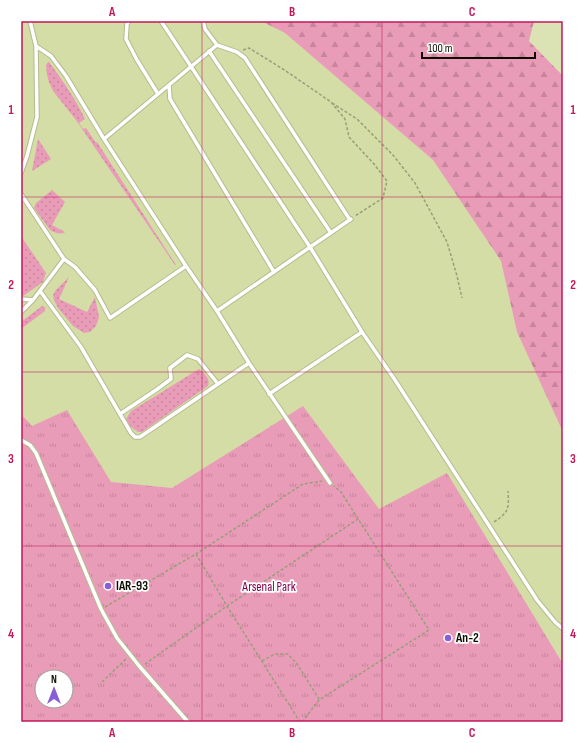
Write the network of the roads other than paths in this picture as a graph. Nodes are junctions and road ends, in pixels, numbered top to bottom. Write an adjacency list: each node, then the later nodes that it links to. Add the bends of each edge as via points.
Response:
1 (30, 21): 6 (lane)
2 (130, 21): 10 (lane, via 127,24 126,39)
3 (162, 21): 8 (lane)
4 (203, 21): 5 (lane, via 205,30)
5 (217, 45): 7 (lane); 14 (lane, via 237,52 245,58 351,219)
6 (36, 46): 11 (lane, via 51,56 66,76); 12 (lane, via 37,117)
7 (209, 51): 8 (lane); 14 (lane)
8 (191, 66): 9 (lane); 15 (lane)
9 (168, 85): 10 (lane); 18 (lane, via 170,99)
10 (158, 94): 11 (lane)
11 (104, 138): 17 (lane)
12 (21, 173)
13 (21, 194): 16 (lane)
14 (331, 233): 15 (lane)
15 (310, 247): 18 (lane); 24 (lane)
16 (64, 259): 17 (lane, via 75,267 95,290 110,318); 19 (lane)
17 (186, 266): 22 (lane)
18 (274, 272): 22 (lane)
19 (40, 291): 21 (lane); 28 (lane, via 81,347)
20 (21, 299): 21 (lane)
21 (33, 300): 23 (lane)
22 (217, 311): 25 (lane)
23 (21, 312)
24 (362, 332): 27 (lane); 31 (lane, via 537,600)
25 (249, 363): 26 (lane); 27 (lane)
26 (218, 384): 28 (lane, via 140,437 135,437 131,433); 28 (lane, via 198,359 187,355 170,368 171,379)
27 (269, 394): 30 (lane)
28 (120, 414)
29 (21, 440): 32 (lane, via 30,445 36,453 102,609 117,638)
30 (330, 483)
31 (563, 629)
32 (188, 722)

